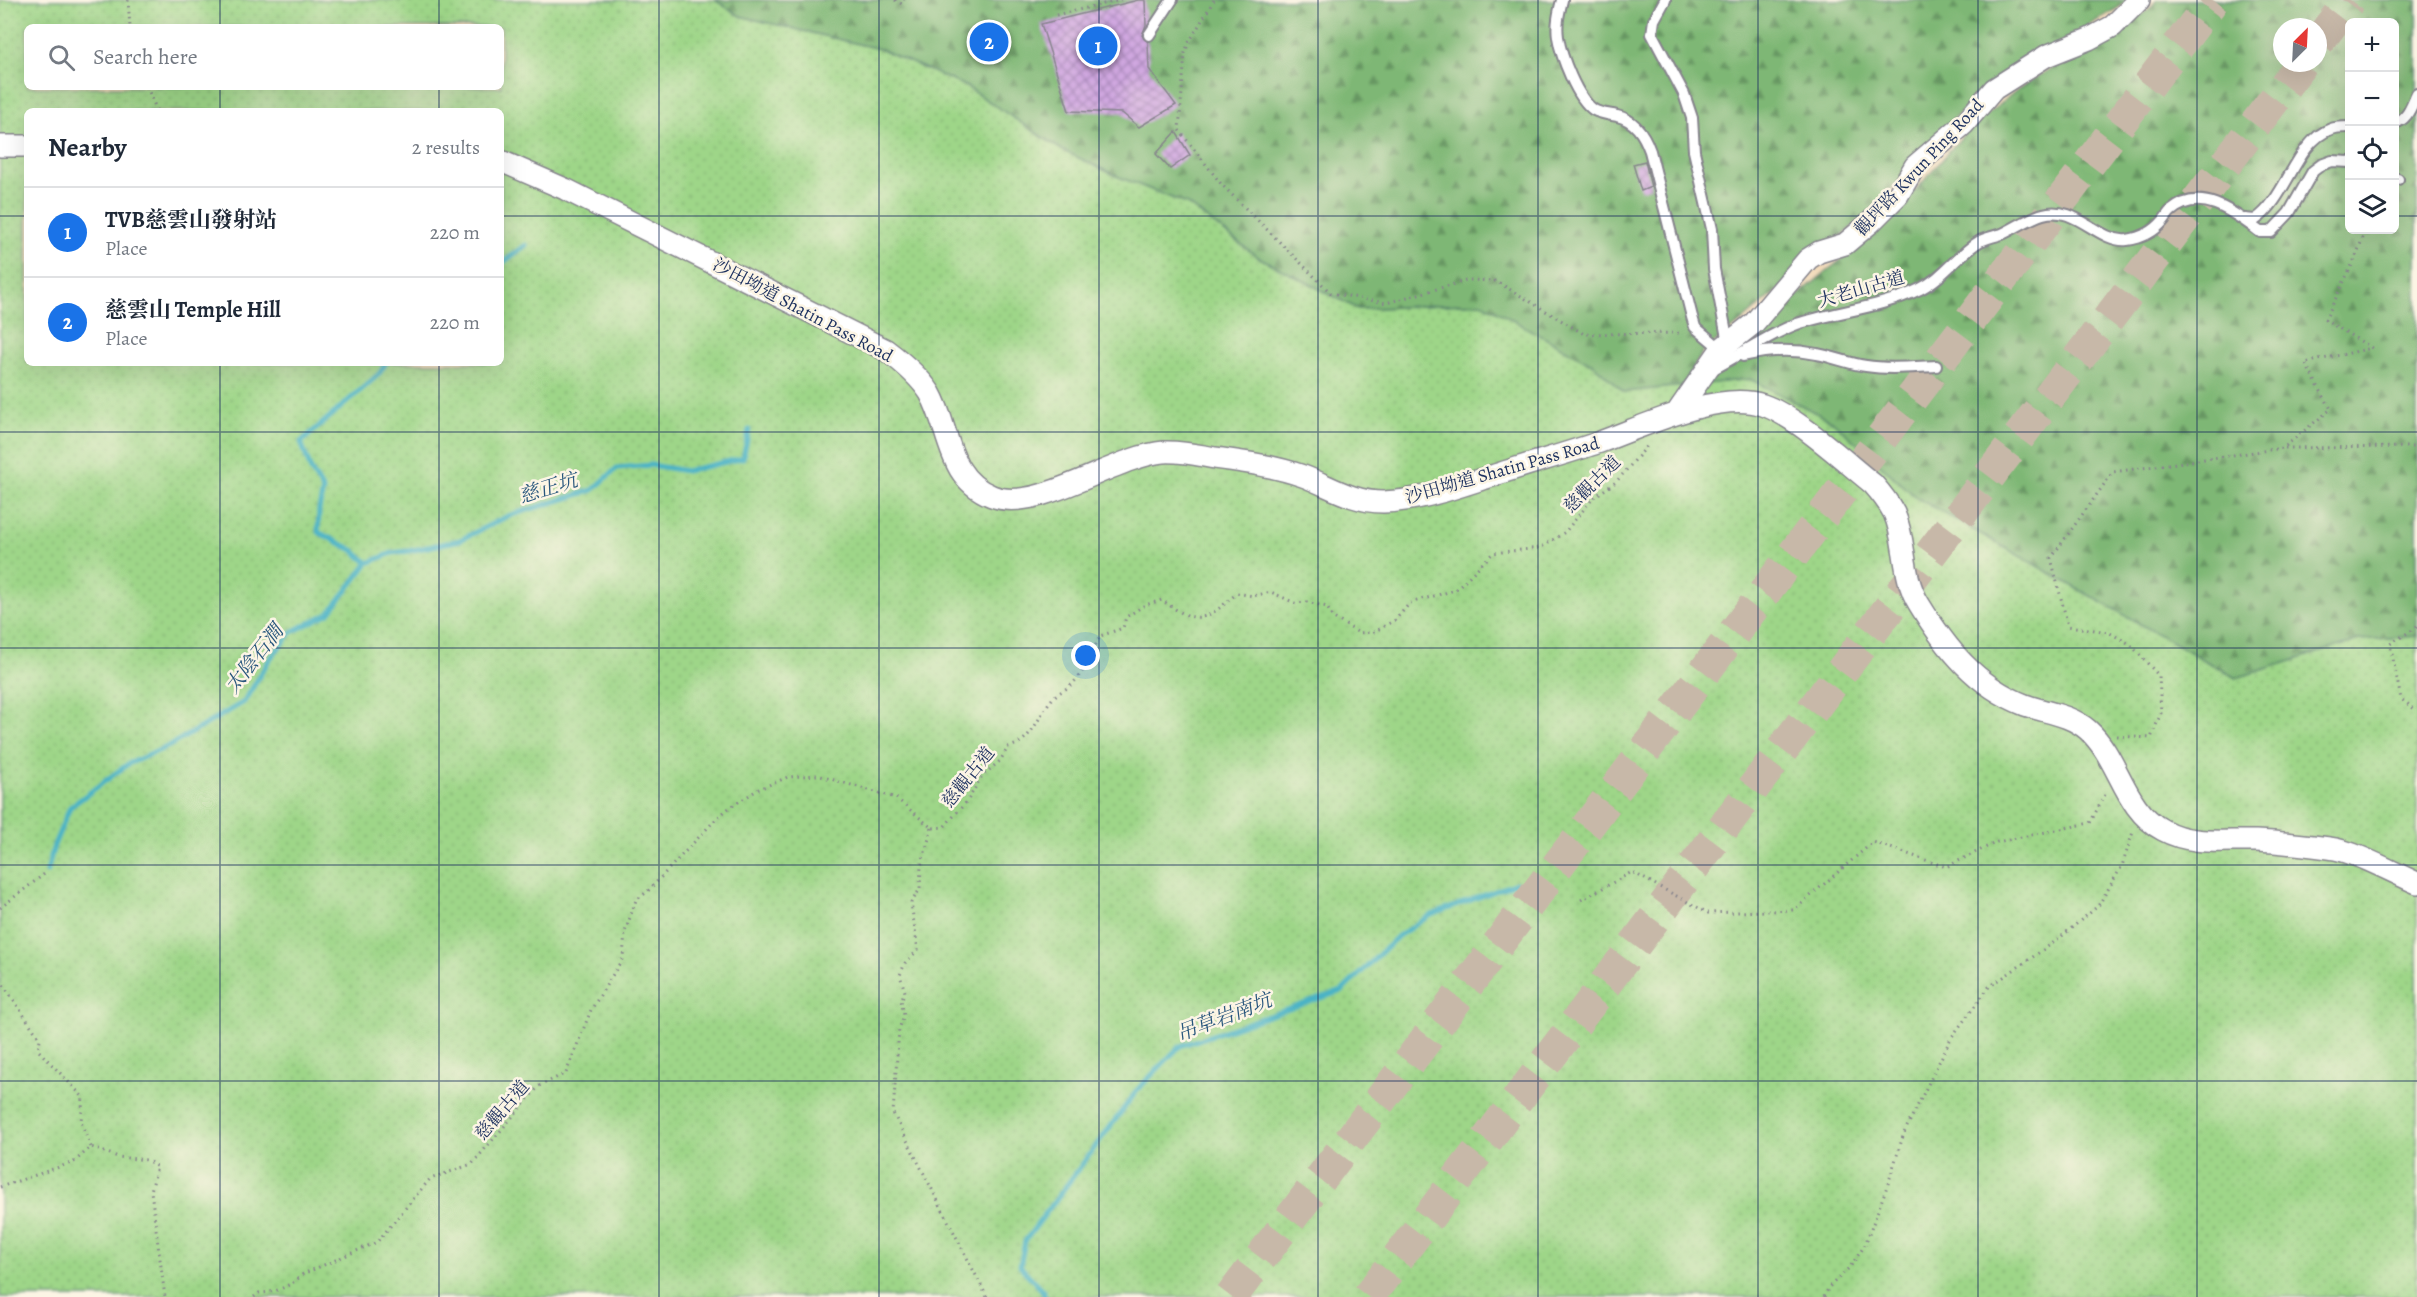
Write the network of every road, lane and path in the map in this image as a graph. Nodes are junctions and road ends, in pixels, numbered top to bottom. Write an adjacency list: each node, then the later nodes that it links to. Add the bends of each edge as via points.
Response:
1 (128, 0): 11 (path)
2 (895, 0): 3 (path, via 902,4)
3 (904, 0)
4 (1121, 0): 10 (path)
5 (1172, 0): 12 (lane)
6 (1214, 0): 24 (path, via 1185,53 1179,130 1222,184 1331,294 1386,303 1469,280 1496,281 1584,334)
7 (1562, 0): 24 (lane, via 1558,38 1581,96 1594,110 1633,124 1645,138 1692,317)
8 (1665, 0): 25 (lane, via 1654,20 1652,34 1684,94 1692,118 1694,152 1712,229)
9 (2139, 0): 25 (street, 觀坪路 Kwun Ping Road, via 2113,26 2046,56 1994,89 1964,124 1915,166 1898,195 1870,223 1845,244 1808,260)
10 (1056, 15)
11 (130, 24)
12 (1149, 35)
13 (148, 90): 15 (path)
14 (2417, 94): 16 (lane)
15 (156, 108)
16 (2399, 122)
17 (2345, 127): 22 (lane, via 2321,135 2303,155 2266,212 2255,220)
18 (0, 146): 19 (street)
19 (24, 146)
20 (504, 162): 27 (street, 沙田坳道 Shatin Pass Road, via 886,350 927,390 965,478 983,492 1004,499 1036,495 1140,457 1175,452 1276,468 1352,498 1388,502 1454,488)
21 (2345, 162): 22 (lane, 大老山古道, via 2332,161 2313,171 2289,213 2271,232 2260,232)
22 (2245, 219): 25 (lane, 大老山古道, via 2210,202 2193,200 2171,211 2157,228 2142,237 2118,240 2074,217 2044,213 1981,241 1921,289 1796,325)
23 (2364, 234): 30 (path, via 2325,320 2372,348 2305,363 2331,409)
24 (1701, 333): 25 (lane)
25 (1727, 350): 26 (lane, via 1816,353 1892,369); 27 (street, 觀坪路 Kwun Ping Road, via 1703,374)
26 (1936, 366)
27 (1676, 414): 33 (street, 沙田坳道 Shatin Pass Road, via 1716,404 1748,402 1784,414 1883,495 1894,513 1911,590 1945,645 1971,674 2000,694 2066,717)
28 (1654, 439): 36 (path, 慈觀古道, via 1616,482 1594,496 1565,532 1540,548 1493,553 1455,590 1410,603 1395,620 1374,632 1359,633 1332,617 1327,607 1295,603 1270,592 1253,597 1237,593 1220,609 1197,619 1184,616 1162,600 1145,604 1126,617 1123,628 1100,636 1085,666 1072,684 1054,695 1026,740 1008,747 944,827)
29 (2417, 447): 30 (path)
30 (2283, 448): 33 (path, via 2113,472 2051,558 2068,626 2108,632 2130,644 2159,676 2161,713 2151,738)
31 (2417, 627): 32 (path, via 2390,644 2401,699)
32 (2417, 711)
33 (2092, 735): 34 (street, 沙田坳道 Shatin Pass Road)
34 (2117, 774): 35 (street, 沙田坳道 Shatin Pass Road); 39 (path, via 2090,823 1997,842 1946,867 1873,842 1794,910 1708,913 1632,872)
35 (2139, 813): 38 (street, 沙田坳道 Shatin Pass Road, via 2164,831 2206,843 2257,841 2332,848); 47 (path, via 2122,866 2098,906 2056,941 1989,987 1951,1038 1904,1133 1864,1245)
36 (932, 828): 45 (path, 慈觀古道, via 896,798 817,775 788,777 729,808 636,900 625,932 622,958 591,1010 567,1073 539,1086 472,1164 430,1179 377,1242 303,1274 273,1293); 46 (path, via 921,867 920,889 911,903 918,950 900,975 904,1016 899,1029 893,1113)
37 (47, 872): 40 (path)
38 (2417, 883)
39 (1581, 900)
40 (0, 908)
41 (0, 980): 42 (path, via 40,1039 38,1050 83,1097 81,1122)
42 (91, 1147): 43 (path, via 74,1162); 44 (path, via 118,1157 147,1160 157,1167 151,1191)
43 (0, 1187)
44 (165, 1297)
45 (254, 1297)
46 (987, 1297)
47 (1824, 1297)

